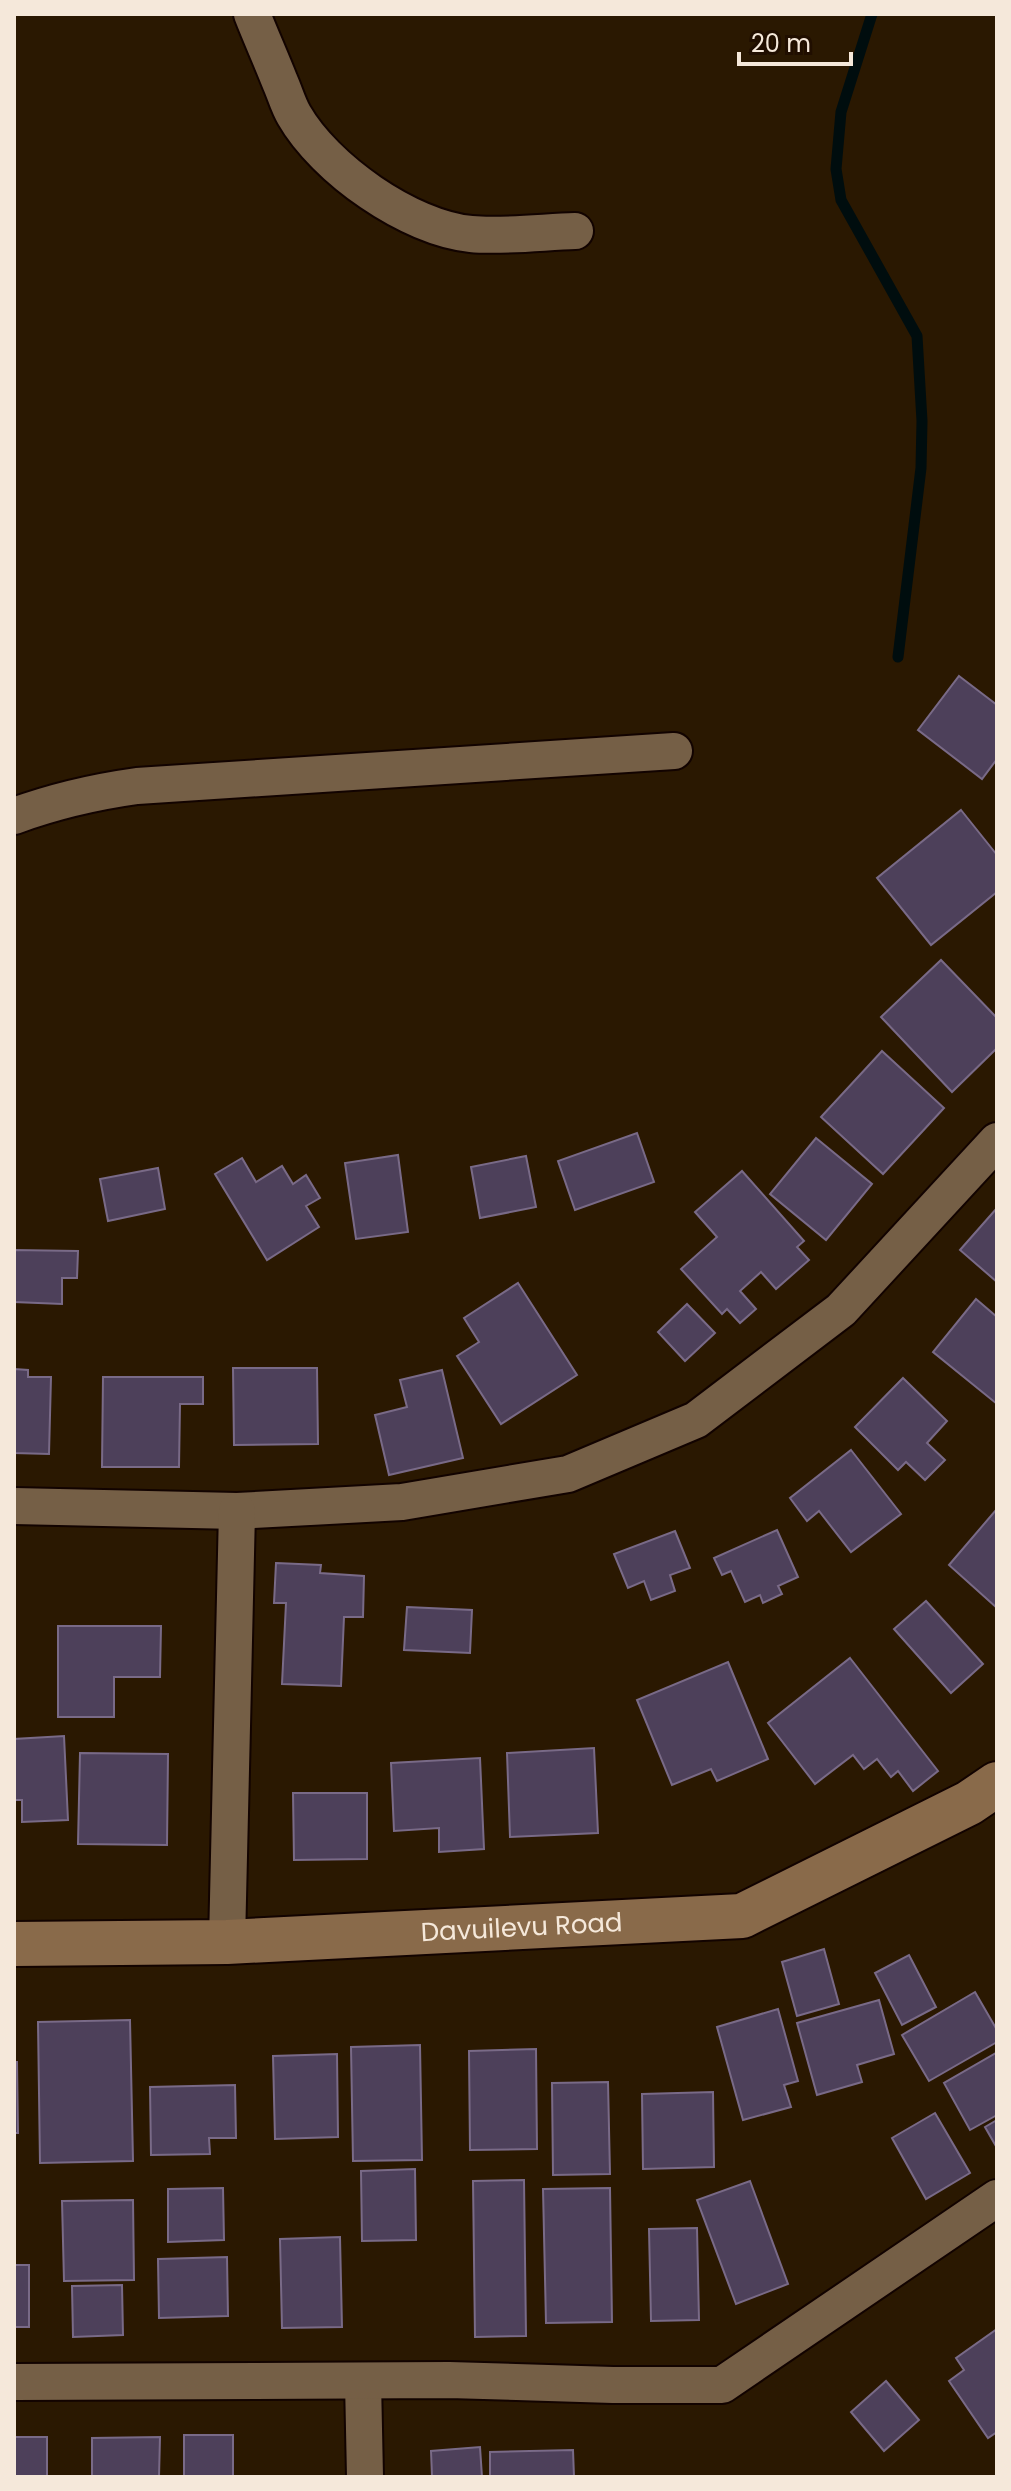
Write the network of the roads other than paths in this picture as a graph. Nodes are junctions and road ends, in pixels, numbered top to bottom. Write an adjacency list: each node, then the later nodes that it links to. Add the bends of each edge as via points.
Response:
1 (252, 14): 2 (street, via 294,115 327,157 359,185 412,216 471,234)
2 (575, 231)
3 (674, 751): 4 (street, via 137,786 90,792)
4 (14, 816)
5 (997, 1141): 7 (street, via 841,1310 696,1420 568,1474 402,1502)
6 (14, 1506): 7 (street)
7 (237, 1511): 9 (street)
8 (997, 1784): 9 (street, Davuilevu Road, via 969,1803 742,1916)
9 (227, 1942): 10 (street, Davuilevu Road)
10 (14, 1944)
11 (997, 2198): 12 (street, via 722,2385)
12 (363, 2381): 13 (street); 14 (street)
13 (14, 2382)
14 (365, 2477)

